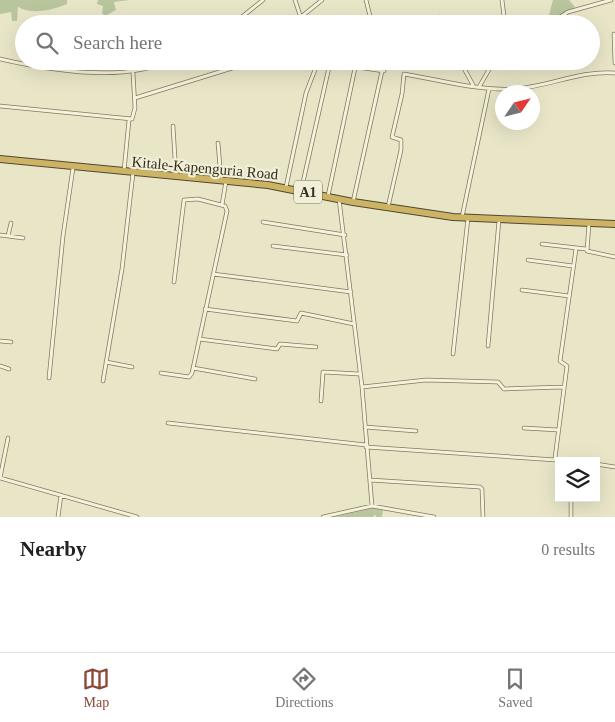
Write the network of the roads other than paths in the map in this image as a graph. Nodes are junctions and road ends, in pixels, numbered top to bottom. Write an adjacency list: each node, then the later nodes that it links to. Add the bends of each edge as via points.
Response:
1 (263, 0): 7 (street)
2 (295, 0): 8 (street)
3 (322, 0): 9 (street)
4 (366, 0): 10 (street)
5 (502, 0): 11 (street)
6 (612, 0): 12 (street)
7 (244, 15)
8 (300, 15)
9 (303, 15)
10 (370, 15)
11 (504, 15)
12 (563, 15)
13 (614, 34): 16 (street)
14 (0, 59): 15 (street)
15 (15, 61)
16 (615, 62)
17 (73, 70): 28 (street)
18 (139, 70): 28 (street)
19 (225, 70): 33 (street)
20 (314, 70): 44 (street, via 297,127)
21 (329, 70): 45 (street)
22 (355, 70): 46 (street)
23 (373, 70): 27 (street)
24 (384, 70): 27 (street)
25 (465, 70): 30 (street)
26 (490, 70): 31 (street)
27 (382, 71): 48 (street)
28 (133, 72): 33 (street)
29 (615, 73): 32 (street, via 592,72 524,88)
30 (473, 85): 31 (street); 50 (street, via 404,74 392,137 401,140 401,150)
31 (479, 87): 32 (street)
32 (488, 89): 51 (street)
33 (134, 98): 35 (street, via 134,117)
34 (0, 106): 35 (street)
35 (129, 120): 40 (street)
36 (172, 126): 42 (street)
37 (218, 143): 43 (street)
38 (0, 160): 39 (highway, Kitale-Kapenguria Road / A1)
39 (73, 168): 40 (highway, Kitale-Kapenguria Road / A1); 89 (street)
40 (124, 172): 41 (highway, Kitale-Kapenguria Road / A1)
41 (133, 173): 42 (highway, Kitale-Kapenguria Road / A1); 82 (street, via 122,269)
42 (176, 176): 43 (highway, Kitale-Kapenguria Road / A1)
43 (224, 180): 44 (highway, Kitale-Kapenguria Road / A1); 49 (street)
44 (286, 188): 45 (highway, Kitale-Kapenguria Road / A1)
45 (301, 191): 46 (highway, Kitale-Kapenguria Road / A1)
46 (328, 196): 47 (highway, Kitale-Kapenguria Road / A1)
47 (339, 198): 48 (highway, Kitale-Kapenguria Road / A1); 58 (street)
48 (353, 202): 50 (highway, Kitale-Kapenguria Road / A1)
49 (222, 205): 69 (street, via 227,207 227,211); 70 (street, via 184,200)
50 (388, 208): 51 (highway, Kitale-Kapenguria Road / A1)
51 (465, 218): 52 (highway, Kitale-Kapenguria Road / A1); 81 (street)
52 (499, 219): 55 (highway, Kitale-Kapenguria Road / A1); 79 (street)
53 (263, 222): 58 (street)
54 (11, 223): 59 (street)
55 (589, 223): 56 (highway, Kitale-Kapenguria Road / A1); 64 (street)
56 (615, 224)
57 (0, 235): 59 (street)
58 (345, 235): 65 (street)
59 (8, 236): 60 (street)
60 (23, 238)
61 (542, 244): 63 (street)
62 (273, 246): 65 (street)
63 (576, 249): 64 (street); 68 (street)
64 (586, 249): 66 (street, via 589,253)
65 (347, 255): 72 (street)
66 (615, 257)
67 (528, 260): 68 (street)
68 (573, 266): 73 (street)
69 (213, 274): 72 (street); 74 (street)
70 (174, 282)
71 (522, 290): 73 (street)
72 (351, 292): 75 (street)
73 (569, 296): 93 (street, via 560,361 567,366)
74 (205, 309): 75 (street, via 297,321 301,313); 76 (street)
75 (354, 324): 88 (street)
76 (199, 339): 80 (street, via 277,350 280,344); 85 (street)
77 (0, 341): 78 (street)
78 (11, 342)
79 (488, 346)
80 (316, 347)
81 (453, 354)
82 (106, 362): 84 (street); 91 (street)
83 (0, 366): 86 (street)
84 (132, 367)
85 (193, 368): 87 (street, via 189,377); 90 (street)
86 (9, 369)
87 (161, 373)
88 (359, 374): 92 (street); 94 (street, via 323,372)
89 (49, 378)
90 (255, 379)
91 (103, 381)
92 (362, 387): 93 (street, via 426,380 498,382 504,389); 96 (street)
93 (563, 387): 98 (street)
94 (321, 401)
95 (168, 423): 101 (street)
96 (365, 427): 99 (street); 101 (street)
97 (524, 428): 98 (street)
98 (558, 430): 102 (street)
99 (416, 432)
100 (8, 438): 106 (street)
101 (366, 446): 103 (street, via 393,451); 107 (street)
102 (555, 457)
103 (555, 458)
104 (600, 465): 105 (street)
105 (615, 467)
106 (0, 478): 108 (street)
107 (370, 480): 110 (street); 115 (street, via 480,487)
108 (60, 495): 111 (street); 112 (street)
109 (571, 502): 116 (street)
110 (372, 506): 113 (street); 114 (street)
111 (58, 517)
112 (137, 517)
113 (323, 517)
114 (434, 517)
115 (483, 517)
116 (570, 517)

